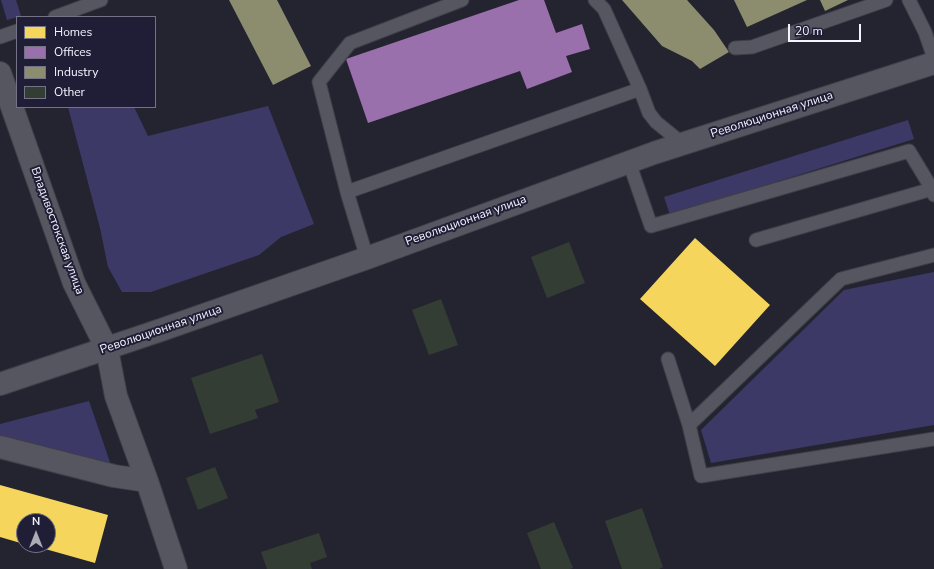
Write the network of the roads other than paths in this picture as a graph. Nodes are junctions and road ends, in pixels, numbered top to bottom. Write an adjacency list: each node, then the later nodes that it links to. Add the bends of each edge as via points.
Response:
1 (101, 0): 6 (lane)
2 (462, 0): 16 (lane, via 350,43 319,82)
3 (595, 0): 13 (lane, via 604,9)
4 (886, 0): 9 (lane, via 752,47)
5 (909, 0): 10 (lane, via 925,32)
6 (58, 16)
7 (16, 31): 8 (lane)
8 (0, 37)
9 (735, 48)
10 (934, 58)
11 (934, 63): 14 (main road, Революционная улица)
12 (0, 74): 21 (main road, Владивостокская улица, via 74,283)
13 (640, 88): 14 (lane, via 649,113 656,122); 16 (lane)
14 (684, 144): 15 (main road, Революционная улица)
15 (629, 162): 17 (lane, via 651,226 909,150); 20 (main road, Революционная улица)
16 (347, 192): 20 (lane)
17 (933, 192): 18 (lane)
18 (756, 240)
19 (934, 255): 24 (lane, via 841,279)
20 (367, 258): 21 (main road, Революционная улица)
21 (107, 349): 23 (main road, Революционная улица); 27 (main road, Владивостокская улица, via 116,396)
22 (668, 359): 24 (lane)
23 (0, 384)
24 (689, 425): 25 (lane, via 701,476)
25 (934, 439)
26 (0, 447): 27 (main road, via 114,476)
27 (147, 481): 28 (main road, Владивостокская улица)
28 (176, 569)

